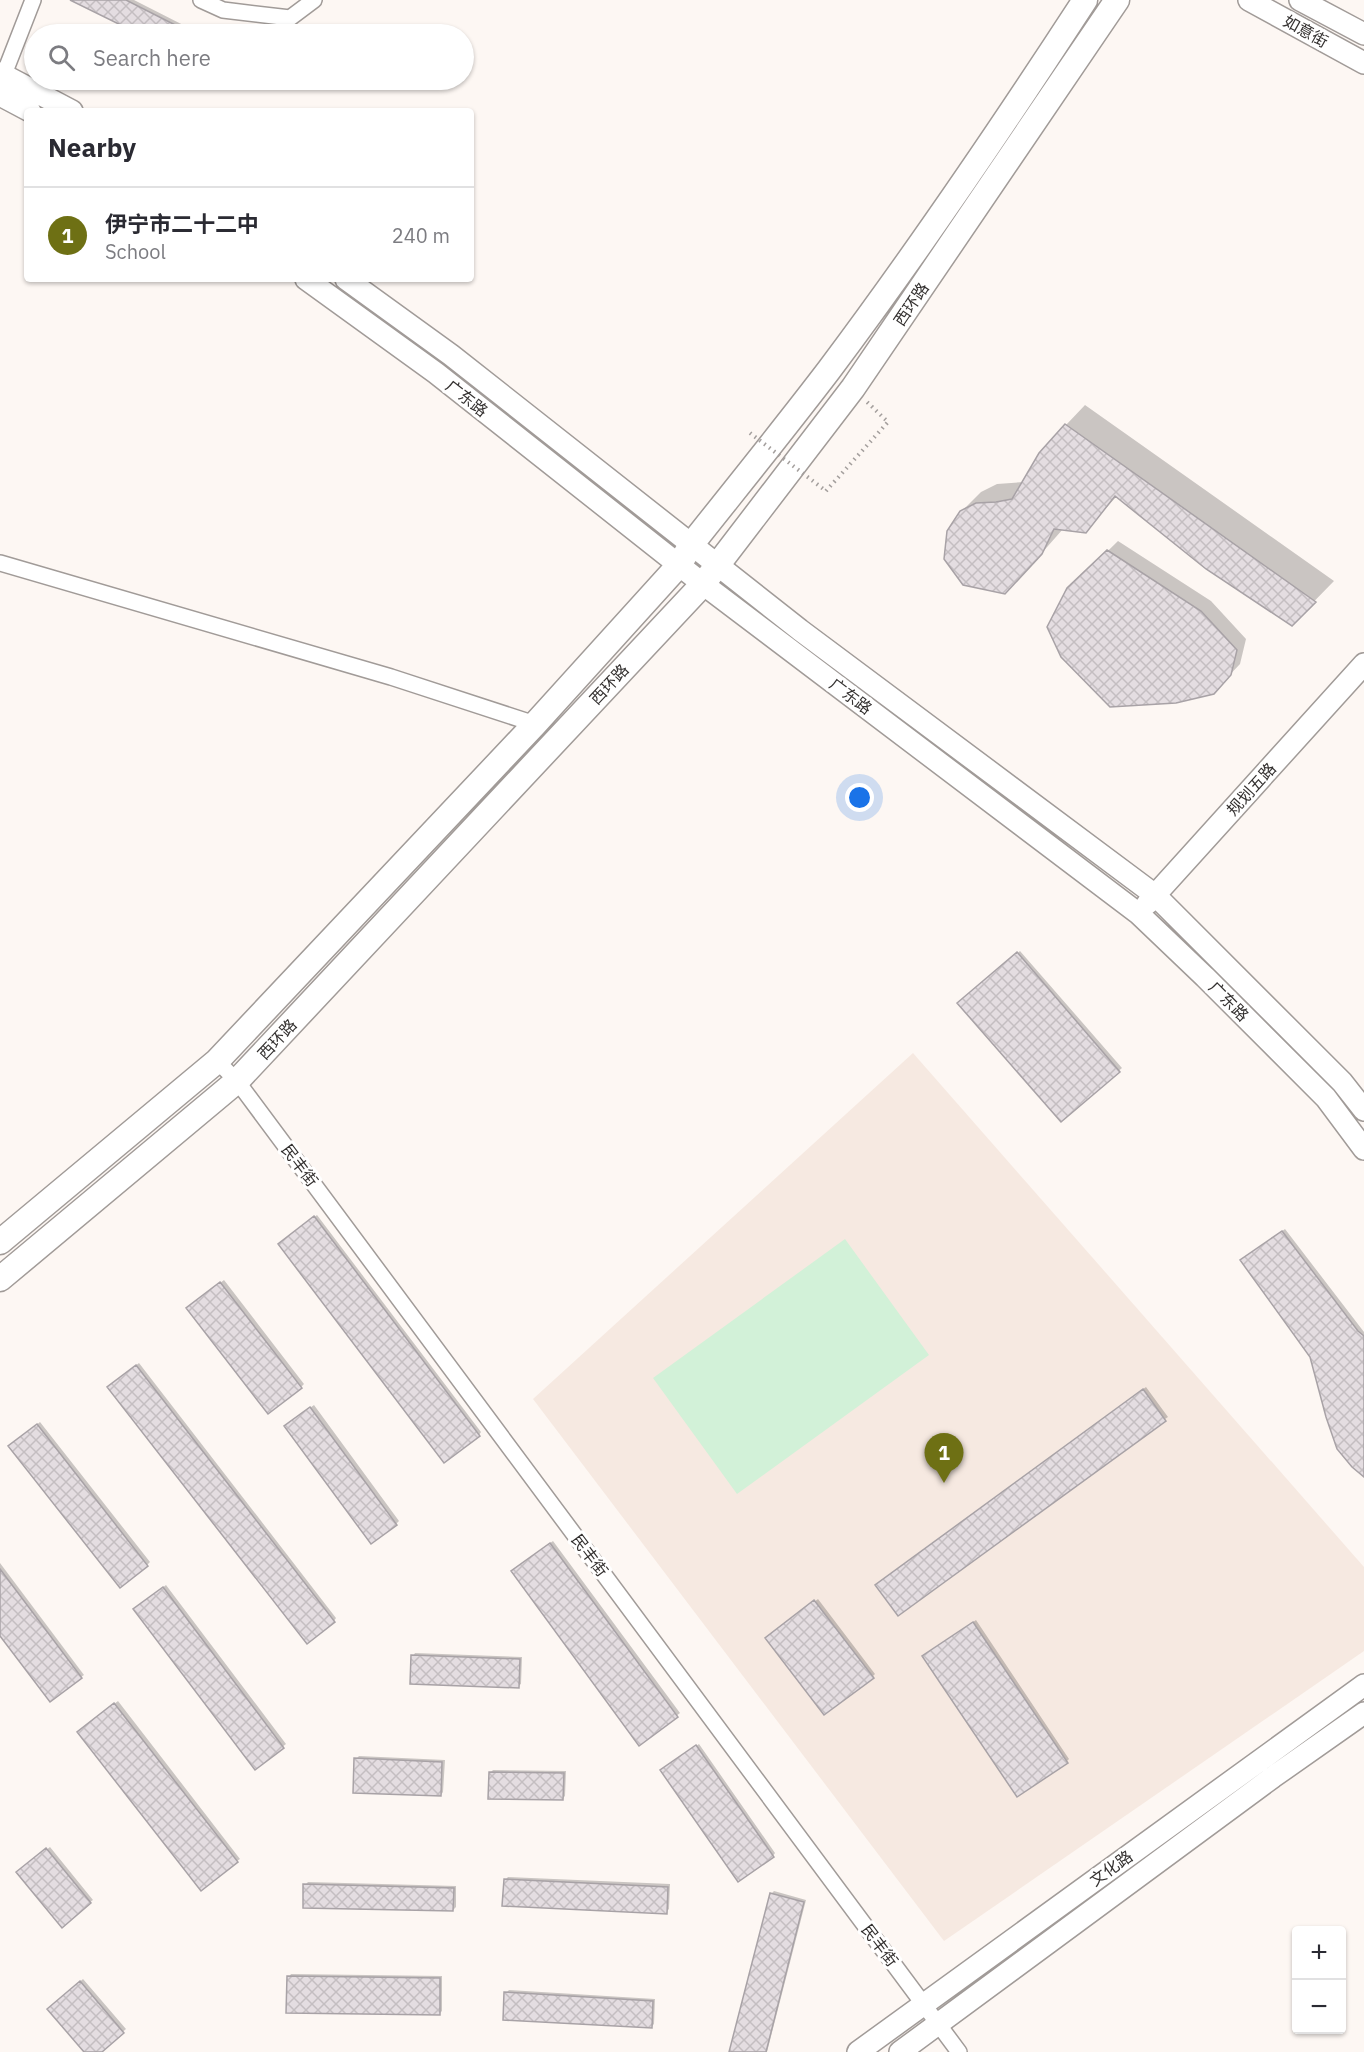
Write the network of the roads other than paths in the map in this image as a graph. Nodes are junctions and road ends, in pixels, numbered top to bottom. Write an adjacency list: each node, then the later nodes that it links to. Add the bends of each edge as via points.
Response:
1 (33, 0): 10 (street)
2 (201, 0): 3 (street, via 223,10 290,18)
3 (314, 0)
4 (1085, 0): 15 (main road, 西环路, via 1003,125 829,370)
5 (1117, 0): 17 (main road, 西环路, via 853,388)
6 (1249, 0): 9 (street, 如意街)
7 (1300, 0): 8 (street, 如意街)
8 (1364, 34)
9 (1364, 63)
10 (1, 82): 11 (street); 12 (street)
11 (27, 108)
12 (65, 108)
13 (310, 282): 15 (street, 广东路)
14 (350, 282): 15 (street, 广东路, via 451,356)
15 (685, 555): 17 (street, 广东路); 19 (main road, 西环路)
16 (0, 563): 19 (street, via 391,677)
17 (710, 575): 20 (street, 广东路, via 800,630); 21 (street, 广东路); 23 (main road, 西环路)
18 (1364, 664): 20 (street, 规划五路)
19 (535, 724): 22 (main road, 西环路)
20 (1155, 895): 21 (street, 规划五路); 24 (street, 广东路, via 1342,1082)
21 (1139, 914): 25 (street, 广东路, via 1326,1098)
22 (217, 1061): 23 (street, 民丰街); 26 (main road, 西环路)
23 (237, 1082): 27 (main road, 西环路); 30 (street, 民丰街)
24 (1364, 1110)
25 (1364, 1149)
26 (0, 1242)
27 (0, 1279)
28 (1364, 1685): 30 (street, 文化路)
29 (1364, 1713): 31 (street, 文化路)
30 (923, 2004): 31 (street, 民丰街); 32 (street, 文化路)
31 (938, 2024): 33 (street, 文化路); 34 (street, 民丰街)
32 (858, 2052)
33 (900, 2052)
34 (959, 2052)

